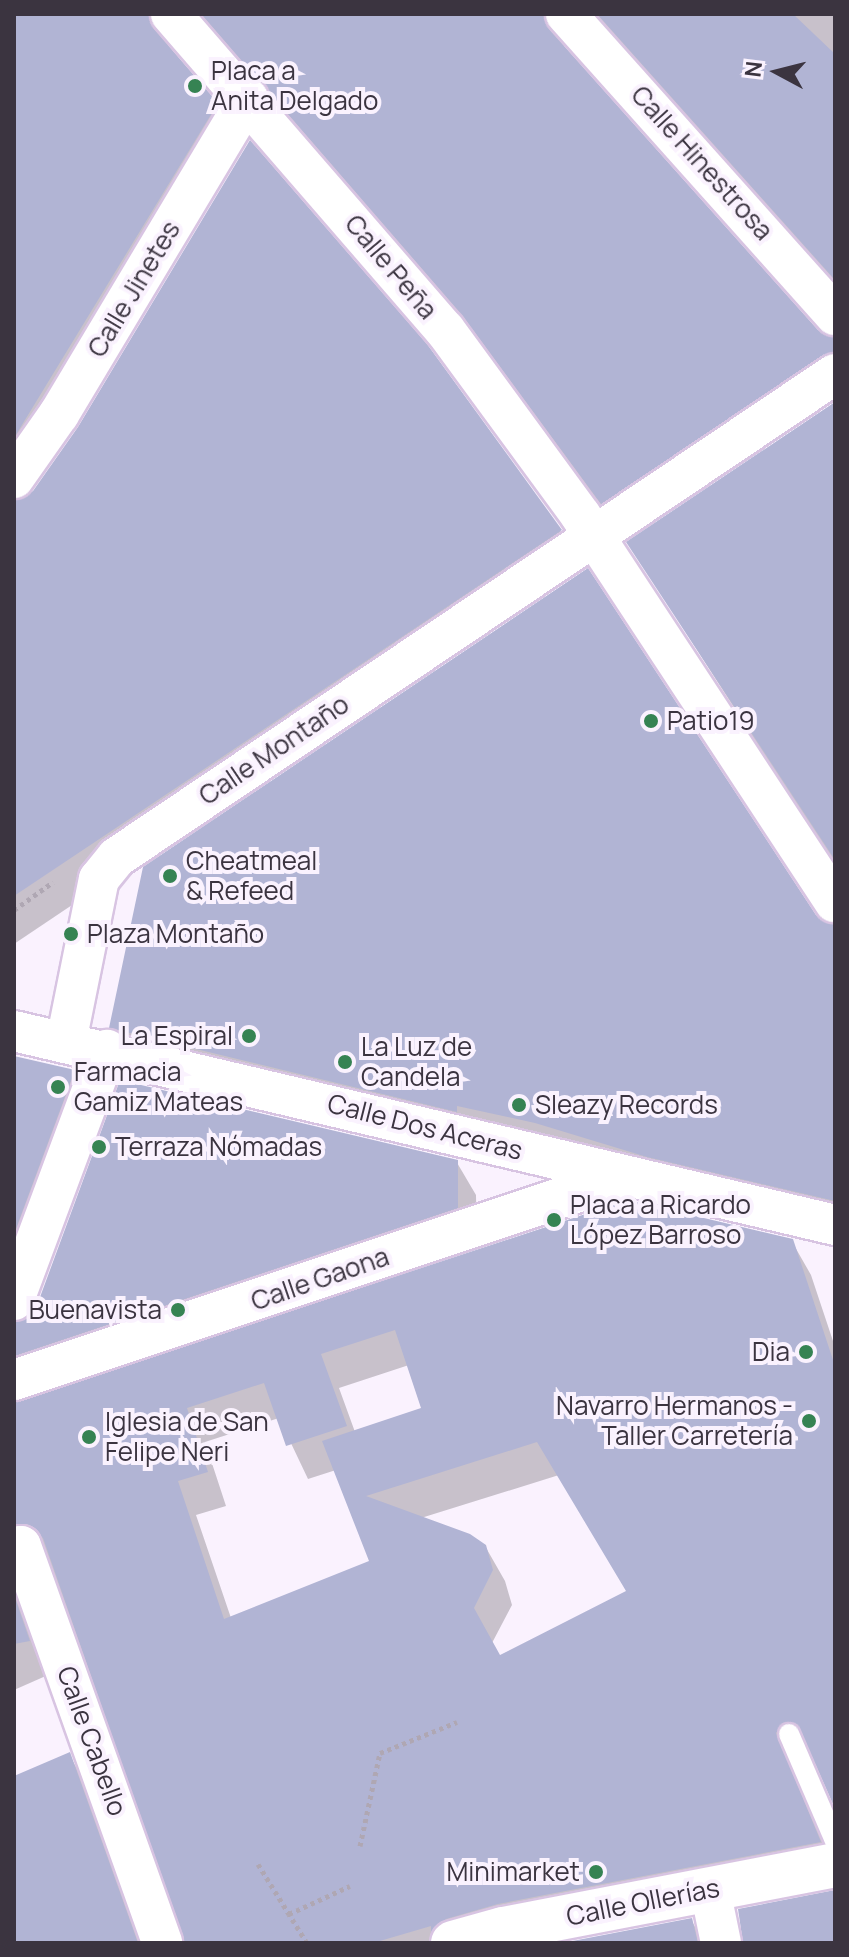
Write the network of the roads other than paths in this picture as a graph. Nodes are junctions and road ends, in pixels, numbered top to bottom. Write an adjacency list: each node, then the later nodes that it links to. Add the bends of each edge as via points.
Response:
1 (171, 14): 3 (street, Calle Peña)
2 (566, 14): 4 (street, Calle Hinestrosa)
3 (248, 98): 6 (street, Calle Jinetes, via 59,414); 7 (street, Calle Peña, via 445,330)
4 (835, 315)
5 (835, 374): 7 (street, Calle Montaño)
6 (14, 478)
7 (593, 534): 8 (street, Calle Peña); 10 (street, Calle Montaño, via 117,857 99,879)
8 (835, 902)
9 (14, 1031): 10 (street, Calle Dos Aceras)
10 (66, 1042): 11 (street, Calle Dos Aceras)
11 (107, 1050): 12 (street, Calle Dos Aceras); 14 (street)
12 (626, 1176): 13 (street, Calle Dos Aceras); 15 (street, Calle Gaona)
13 (835, 1225)
14 (14, 1300)
15 (14, 1380)
16 (14, 1548): 21 (street, Calle Cabello, via 21,1546)
17 (789, 1734): 18 (lane)
18 (835, 1841)
19 (835, 1865): 20 (street, Calle Ollerías)
20 (710, 1889): 22 (street, Calle Ollerías); 23 (street)
21 (162, 1943)
22 (453, 1943)
23 (721, 1943)

